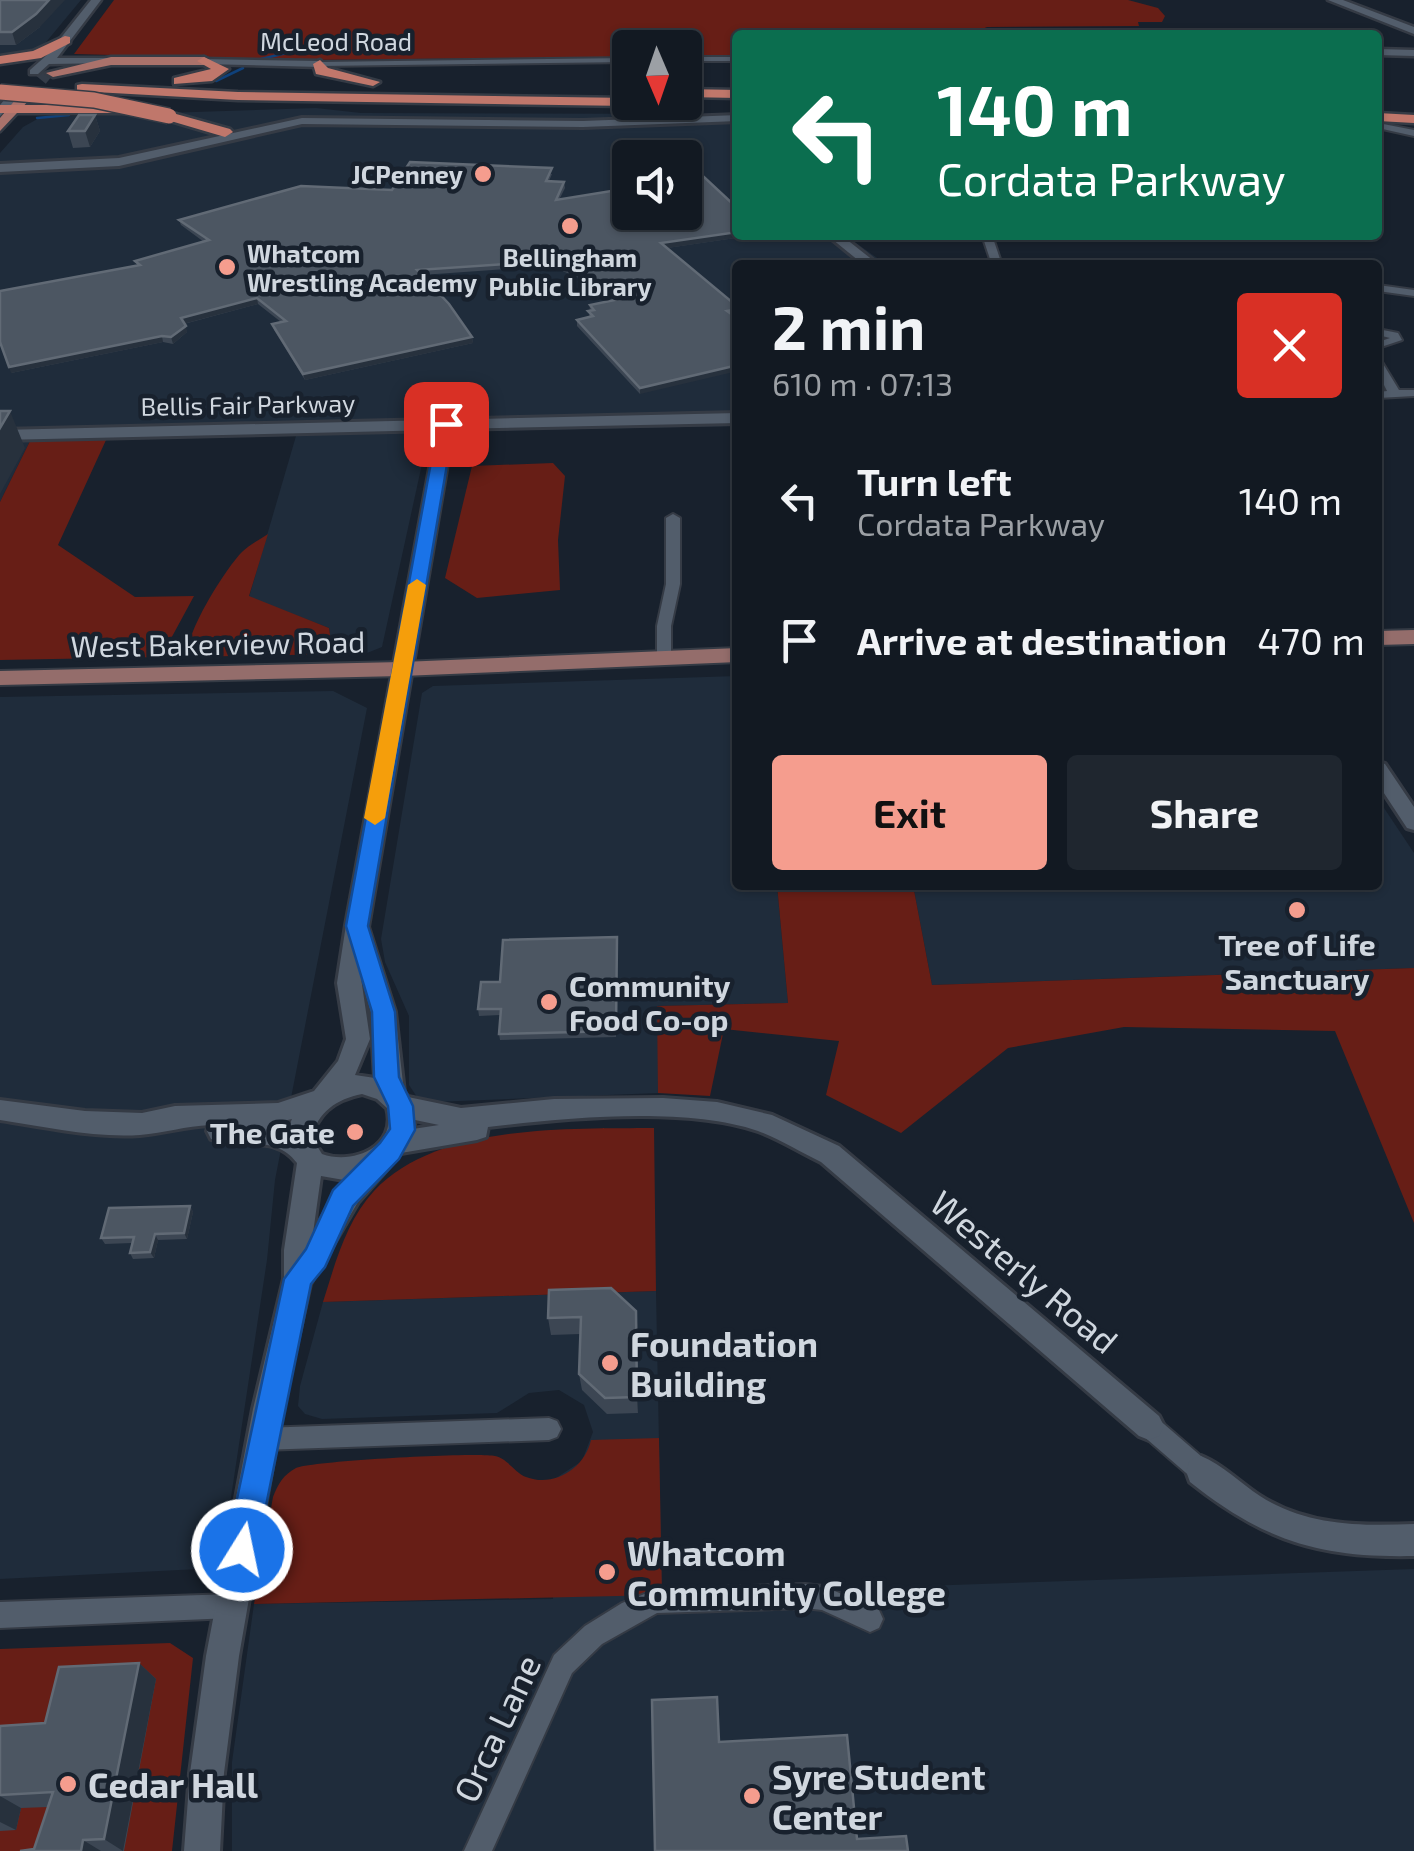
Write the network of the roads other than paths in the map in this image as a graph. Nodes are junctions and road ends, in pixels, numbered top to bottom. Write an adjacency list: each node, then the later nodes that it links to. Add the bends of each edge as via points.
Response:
1 (96, 0): 4 (main road)
2 (1333, 0): 3 (main road)
3 (1414, 30)
4 (65, 40): 8 (highway, via 36,55); 16 (main road)
5 (1382, 52): 6 (main road)
6 (1414, 52)
7 (732, 59): 10 (street)
8 (0, 60): 16 (highway)
9 (612, 60): 12 (street, McLeod Road)
10 (702, 60)
11 (204, 61): 12 (main road, McLeod Road); 15 (highway, via 222,69 192,80); 16 (highway, McLeod Road, via 111,61)
12 (320, 64): 17 (highway, via 326,74 362,81)
13 (0, 73): 15 (highway)
14 (0, 83): 15 (highway)
15 (84, 84): 18 (highway); 21 (highway, via 238,96)
16 (28, 85): 30 (highway); 33 (highway, bridge); 35 (highway)
17 (612, 92)
18 (612, 92)
19 (702, 93): 20 (highway)
20 (732, 94)
21 (612, 102)
22 (612, 102): 26 (highway)
23 (702, 102): 24 (highway)
24 (732, 103)
25 (1414, 107): 28 (highway)
26 (151, 108)
27 (132, 109): 30 (highway)
28 (1382, 109)
29 (1382, 110): 32 (highway)
30 (70, 111): 35 (highway)
31 (732, 118): 36 (street, via 583,124 308,116)
32 (1414, 119)
33 (202, 126): 36 (highway); 38 (highway, via 197,137)
34 (1382, 127): 37 (street)
35 (0, 128)
36 (234, 132): 38 (street); 39 (street, via 119,162)
37 (1414, 133)
38 (182, 143): 39 (street)
39 (0, 165)
40 (840, 240): 41 (street)
41 (866, 260)
42 (1382, 288): 43 (street)
43 (1414, 292)
44 (1382, 332): 45 (street, via 1396,340)
45 (1382, 343)
46 (1382, 371): 48 (street)
47 (1414, 393): 48 (street)
48 (1395, 394): 49 (street)
49 (1382, 395)
50 (732, 418): 51 (street, Bellis Fair Parkway)
51 (446, 424): 52 (street, Bellis Fair Parkway); 58 (street)
52 (0, 434)
53 (673, 518): 57 (street)
54 (1382, 638): 55 (main road)
55 (1414, 638)
56 (732, 654): 57 (main road, West Bakerview Road)
57 (664, 657): 58 (main road, West Bakerview Road)
58 (402, 669): 59 (main road, West Bakerview Road); 62 (street)
59 (0, 678)
60 (1382, 775): 61 (street)
61 (1414, 823)
62 (357, 926): 63 (street, via 349,983 358,1039 348,1065); 64 (street, via 384,1012 386,1077)
63 (322, 1097): 64 (street, via 362,1084); 67 (street, via 278,1113 175,1116); 69 (street, via 301,1122)
64 (396, 1100): 66 (street, Westerly Road, via 461,1119); 68 (street, via 402,1130)
65 (0, 1110): 67 (street)
66 (568, 1112): 68 (street, Westerly Road); 71 (street, Westerly Road, via 717,1112 763,1122 830,1154)
67 (142, 1124): 69 (street, via 279,1135)
68 (389, 1151): 69 (street, via 366,1166 336,1170); 70 (street, via 343,1198 316,1258)
69 (305, 1152): 70 (street, via 307,1207)
70 (298, 1279): 73 (street)
71 (1149, 1426): 74 (street, Westerly Road)
72 (549, 1429): 73 (street)
73 (262, 1439): 76 (street)
74 (1202, 1470): 75 (street, Westerly Road, via 1232,1497 1321,1539)
75 (1414, 1540)
76 (232, 1606): 77 (street); 79 (street)
77 (0, 1615)
78 (870, 1619): 80 (street, Orca Lane, via 805,1596 657,1601 636,1609 576,1646 562,1664)
79 (202, 1851)
80 (478, 1851)

